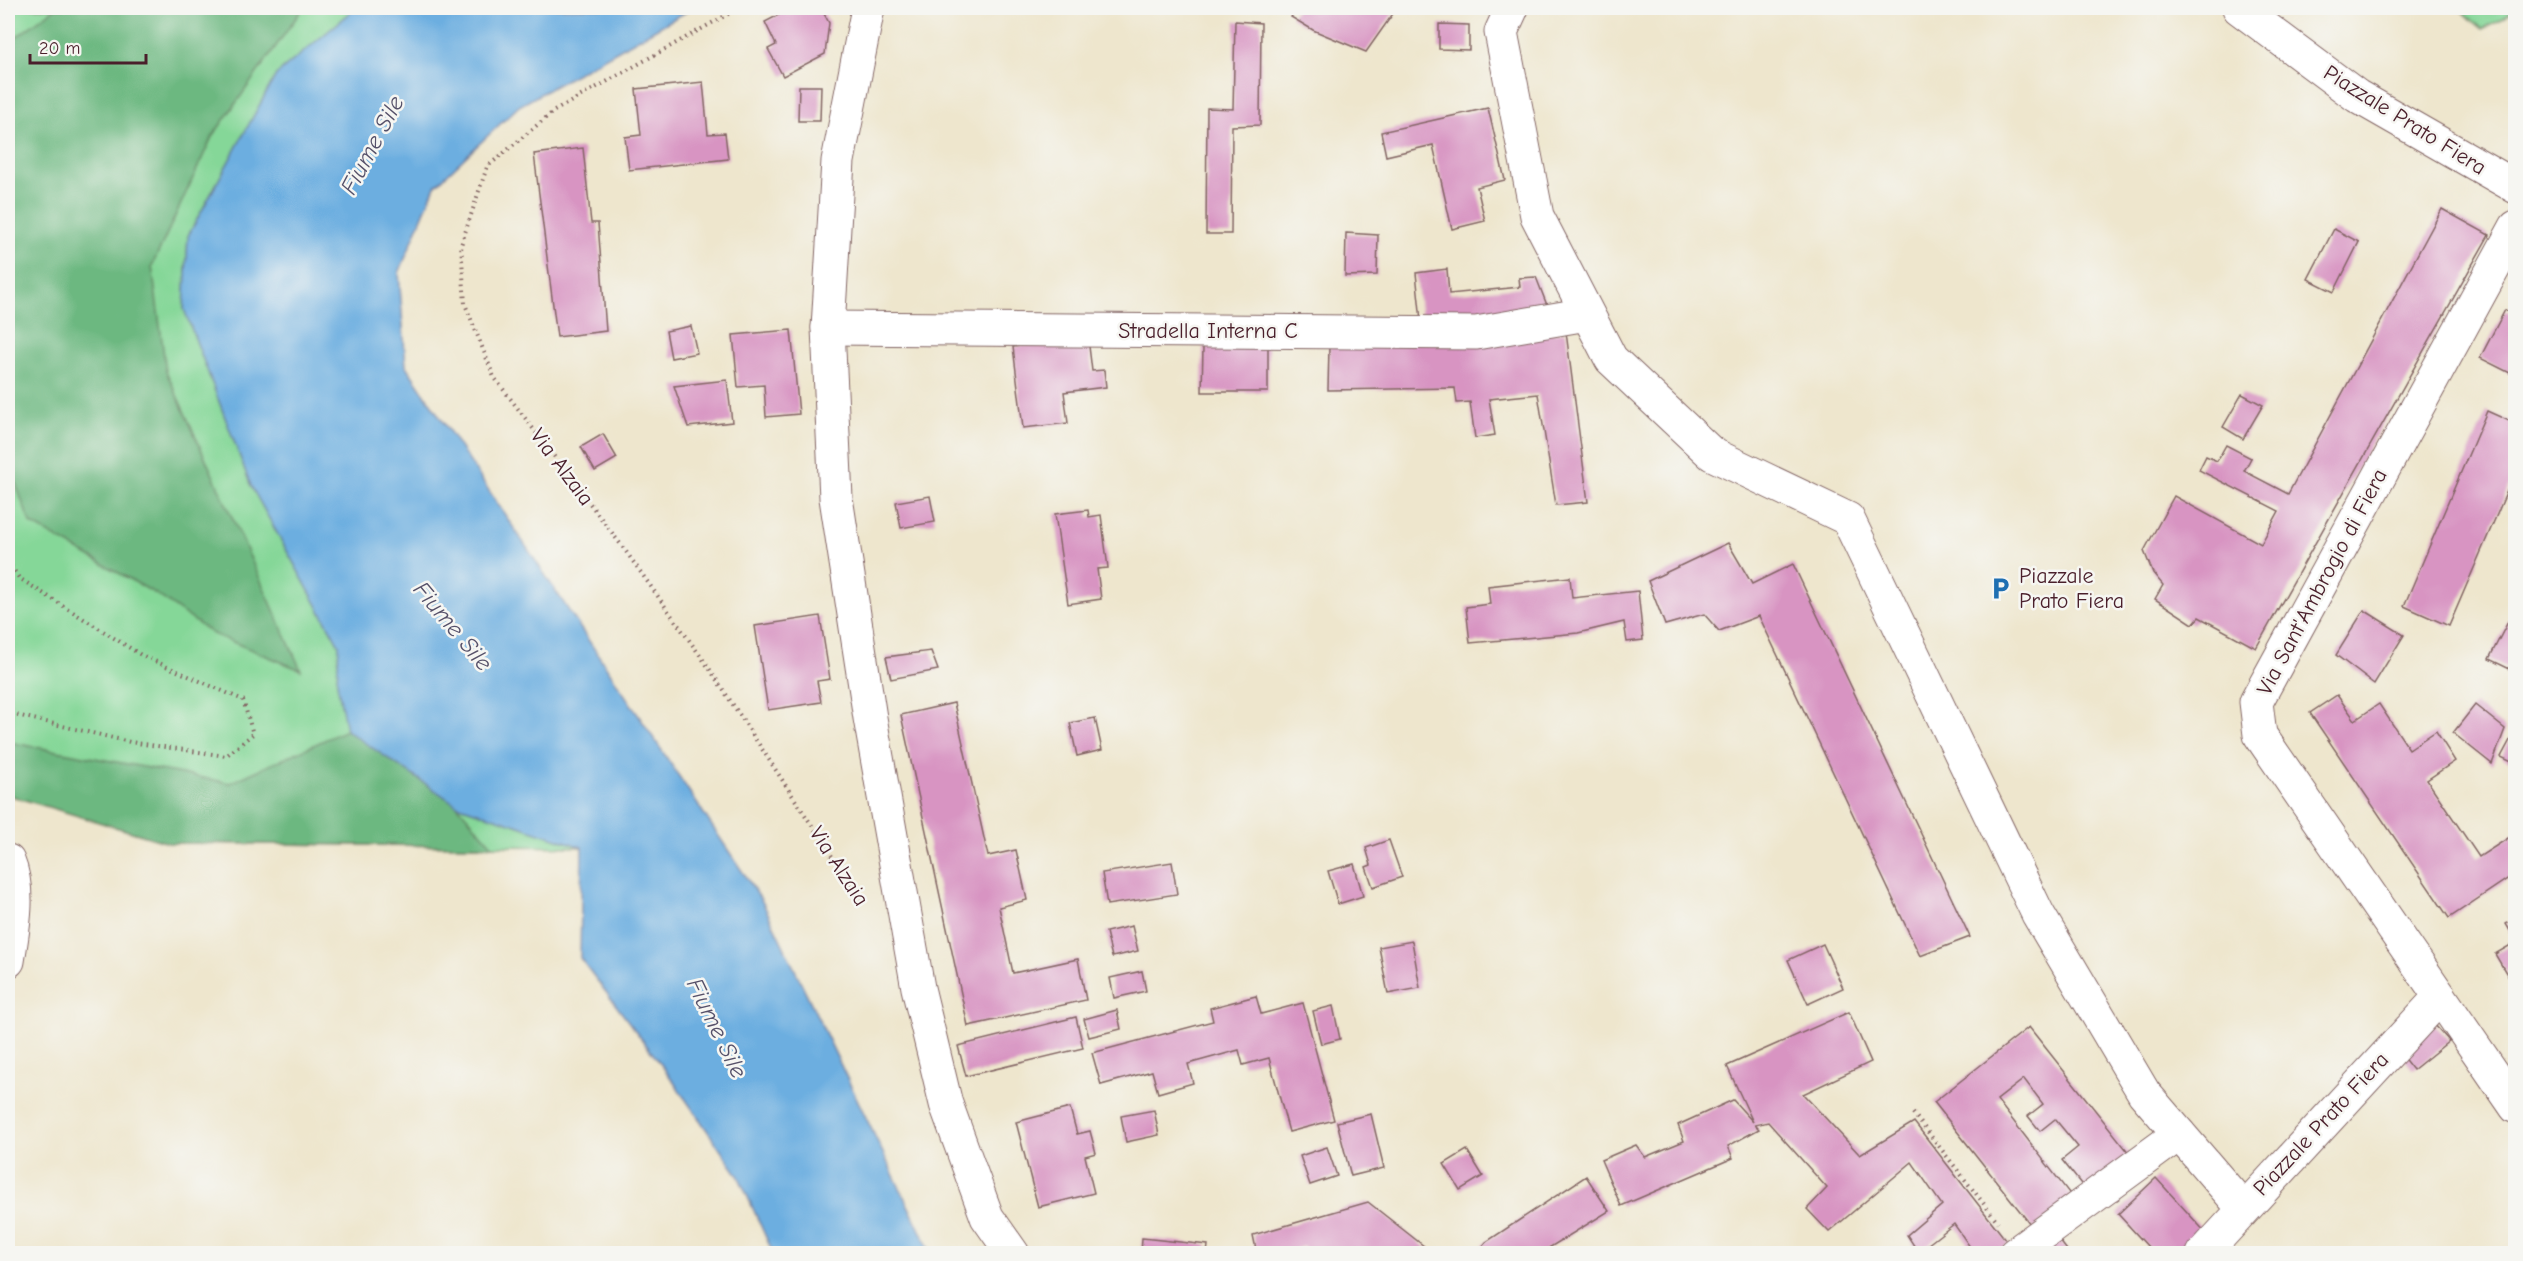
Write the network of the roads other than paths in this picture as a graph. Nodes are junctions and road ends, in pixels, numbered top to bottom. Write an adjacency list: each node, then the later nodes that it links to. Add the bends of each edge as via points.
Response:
1 (868, 8): 7 (street, Via Alzaia, via 838,161)
2 (1512, 8): 6 (street, Piazzale Prato Fiera, via 1501,32 1537,216)
3 (2239, 8): 4 (street, Piazzale Prato Fiera, via 2357,96)
4 (2516, 187)
5 (2516, 227): 10 (street, Via Sant'Ambrogio di Fiera, via 2256,702 2260,735)
6 (1587, 314): 7 (street, Stradella Interna C, via 1476,333); 12 (street, Piazzale Prato Fiera, via 1611,359 1712,454 1848,519 2038,914 2144,1093)
7 (828, 328): 15 (street, Via Alzaia, via 836,498 918,988 946,1104 987,1217)
8 (8, 861): 9 (street, via 15,902)
9 (8, 961)
10 (2440, 997): 11 (street, Via Sant'Ambrogio di Fiera); 13 (street, Piazzale Prato Fiera)
11 (2516, 1107)
12 (2179, 1134): 13 (street, Piazzale Prato Fiera); 14 (street)
13 (2243, 1208): 16 (street)
14 (2018, 1252)
15 (1013, 1254)
16 (2203, 1254)

